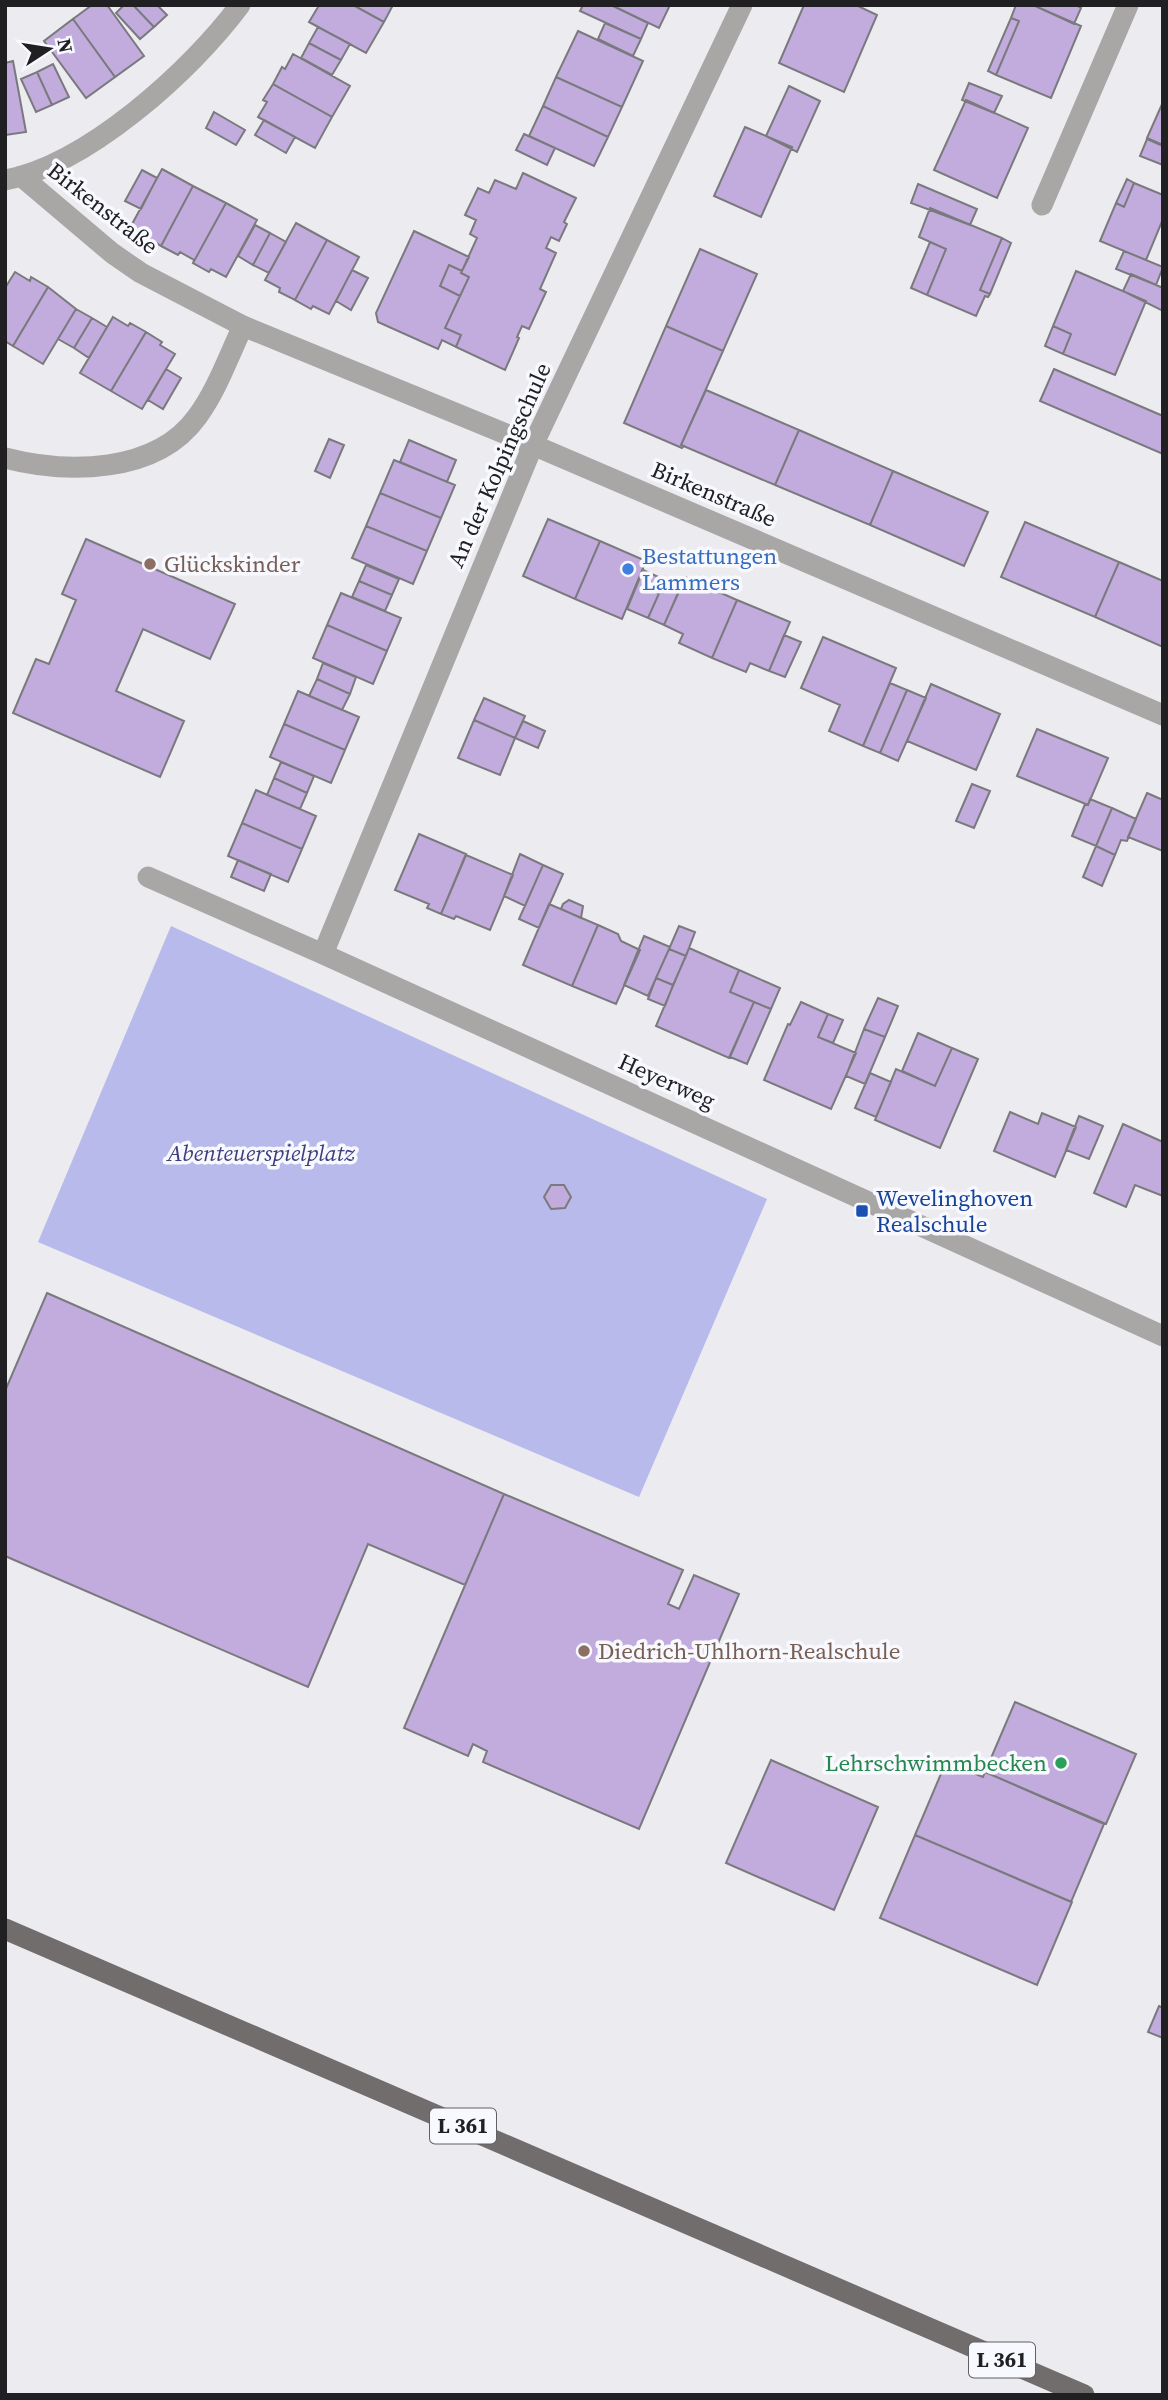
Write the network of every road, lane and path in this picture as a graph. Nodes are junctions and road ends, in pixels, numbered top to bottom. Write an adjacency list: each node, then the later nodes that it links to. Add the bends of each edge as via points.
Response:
1 (240, 5): 4 (street, via 179,72 127,116 63,159)
2 (742, 5): 7 (street, An der Kolpingschule)
3 (1128, 5): 5 (street)
4 (13, 178): 6 (street, Birkenstraße, via 122,259)
5 (1042, 205)
6 (243, 326): 7 (street, Birkenstraße); 8 (street, via 198,416 163,447 128,460 75,468 43,467)
7 (533, 445): 9 (street, Birkenstraße); 11 (street, An der Kolpingschule)
8 (5, 458)
9 (1163, 715)
10 (148, 877): 11 (street, Heyerweg)
11 (323, 954): 12 (street, Heyerweg)
12 (1163, 1336)
13 (5, 1928): 14 (main road, L 361)
14 (1084, 2395)

